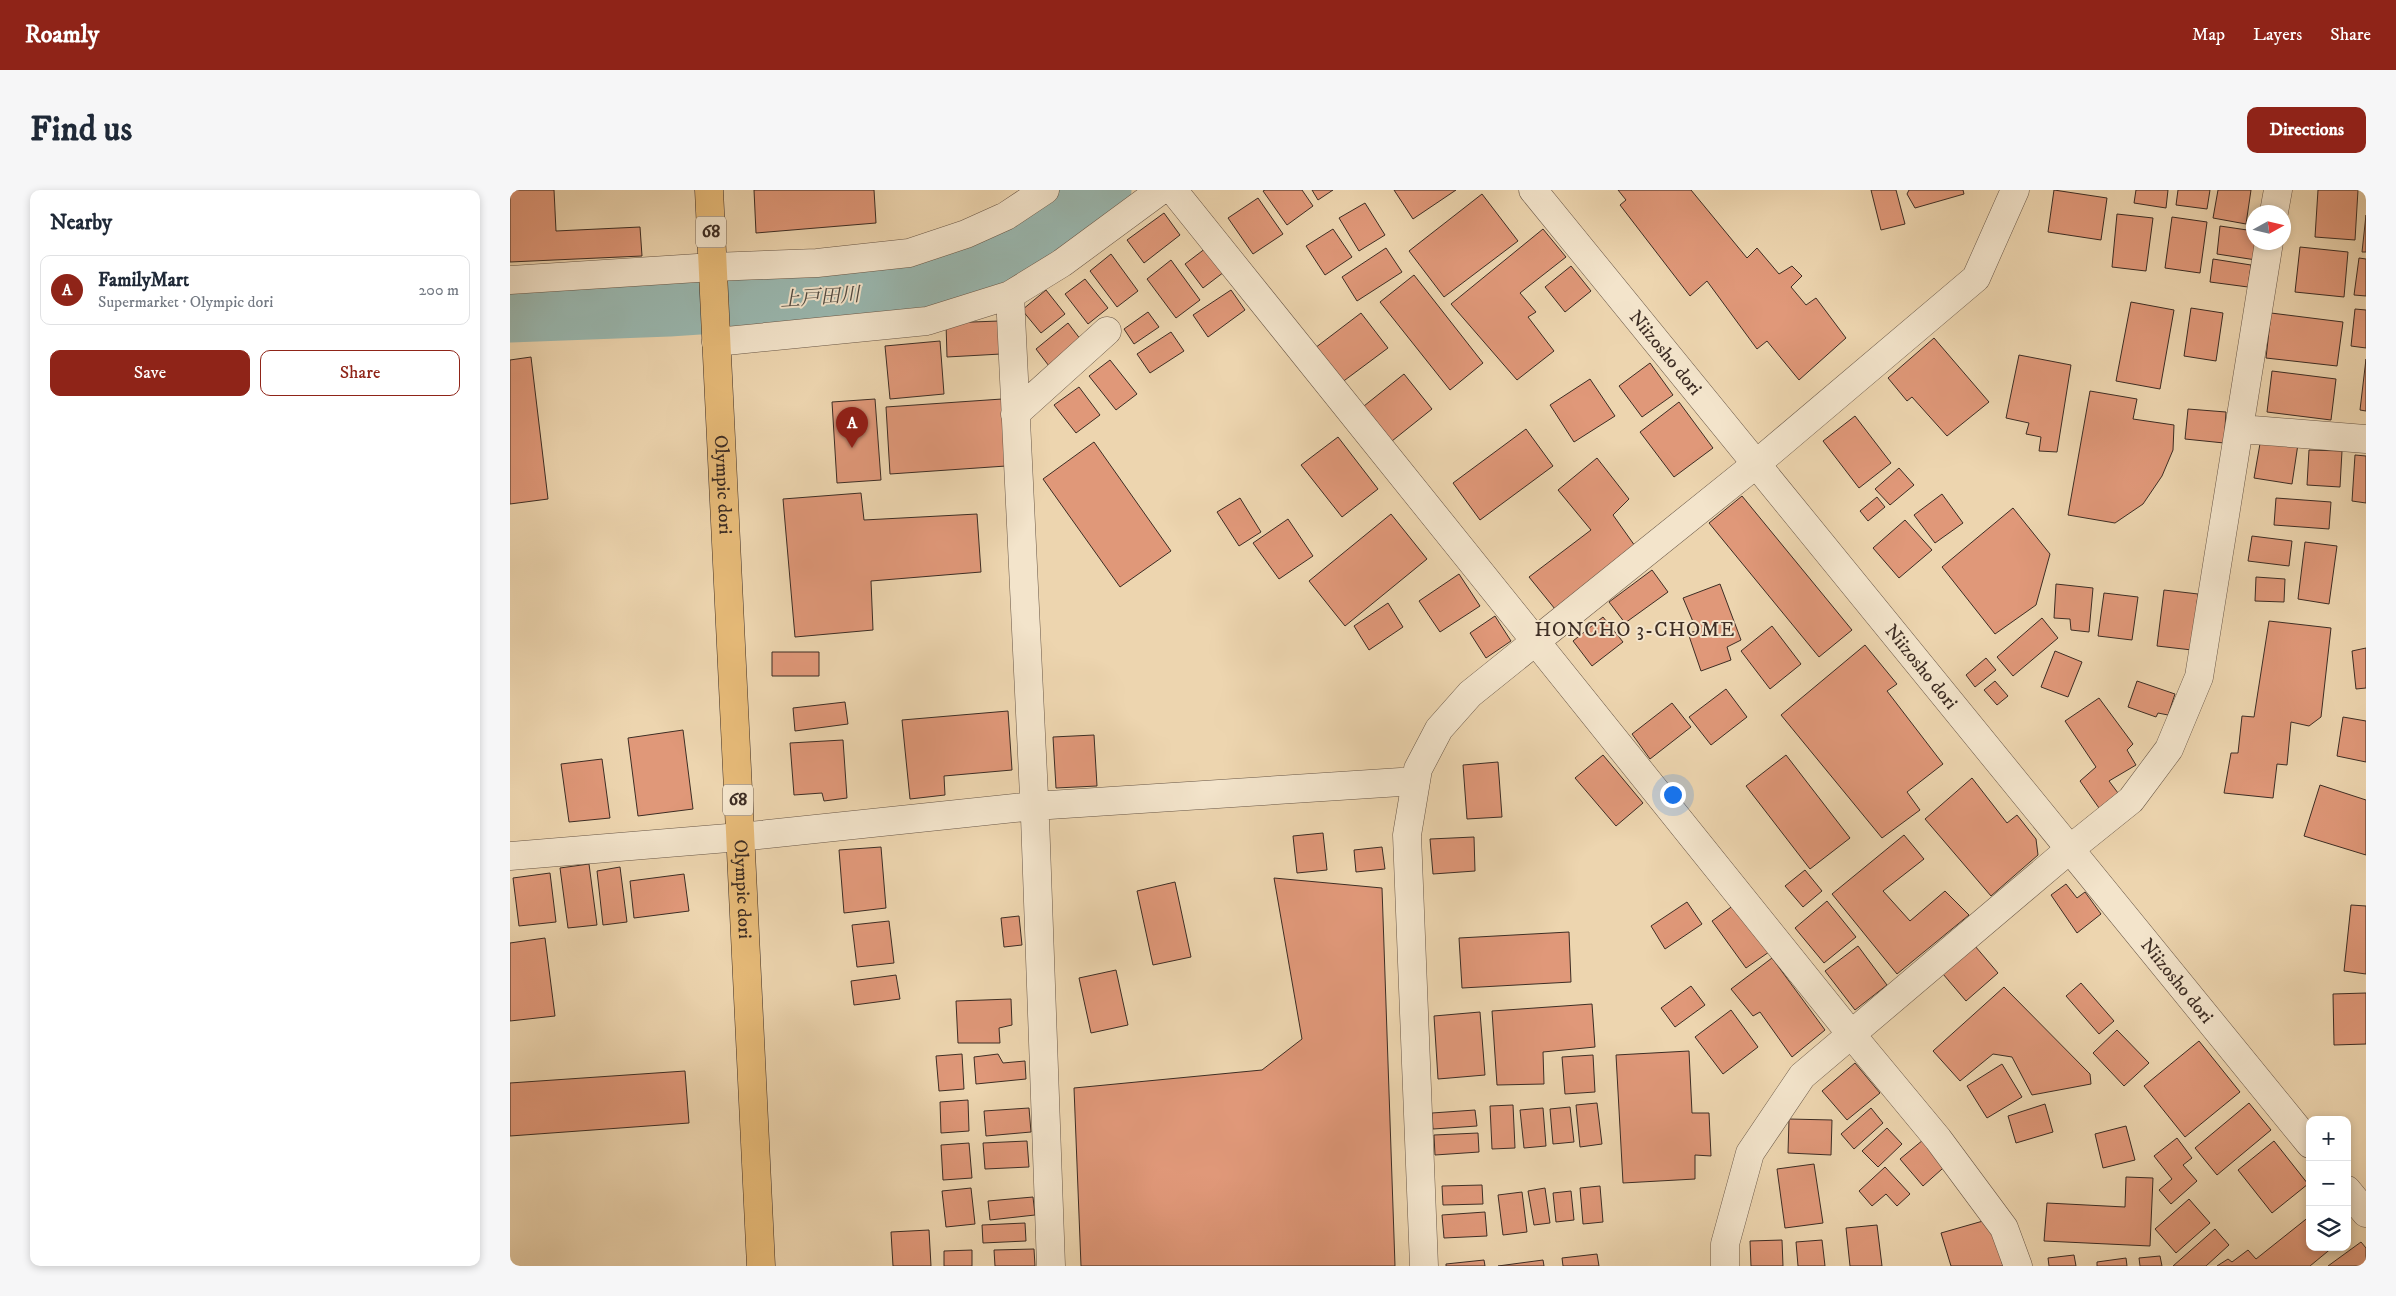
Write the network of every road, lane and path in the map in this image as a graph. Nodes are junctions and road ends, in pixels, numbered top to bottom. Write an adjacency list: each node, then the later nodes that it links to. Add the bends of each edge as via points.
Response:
1 (709, 190): 12 (main road, 68)
2 (1003, 190): 10 (street)
3 (1045, 190): 10 (street)
4 (1161, 190): 14 (street, via 1062,263)
5 (1173, 190): 21 (street)
6 (1532, 190): 20 (street, Niizosho dori)
7 (2015, 190): 20 (street, via 1976,278)
8 (2278, 190): 9 (street)
9 (2275, 205)
10 (1006, 216): 12 (street, via 966,234 909,253)
11 (2268, 250): 18 (street)
12 (713, 270): 13 (street); 16 (main road, 68)
13 (510, 280)
14 (1010, 295): 16 (street, via 927,321); 17 (street)
15 (1106, 331): 17 (street)
16 (716, 337): 24 (main road, Olympic dori / 68)
17 (1015, 414): 23 (street)
18 (2240, 428): 19 (street); 25 (street, via 2199,678 2168,748 2130,800)
19 (2366, 440)
20 (1755, 466): 21 (street); 25 (street, Niizosho dori)
21 (1535, 642): 22 (street, via 1470,694 1439,729 1418,770); 27 (street)
22 (1416, 781): 23 (street); 33 (street, via 1407,835)
23 (1034, 806): 24 (street); 32 (street)
24 (740, 837): 26 (street); 31 (main road, Olympic dori / 68)
25 (2070, 849): 27 (street); 28 (street, Niizosho dori)
26 (510, 856)
27 (1851, 1034): 34 (street, via 1802,1076 1750,1153 1725,1244); 35 (street, via 1938,1138 2004,1228)
28 (2306, 1139)
29 (2351, 1195): 30 (street)
30 (2366, 1213)
31 (761, 1266)
32 (1051, 1266)
33 (1424, 1266)
34 (1725, 1266)
35 (2018, 1266)

